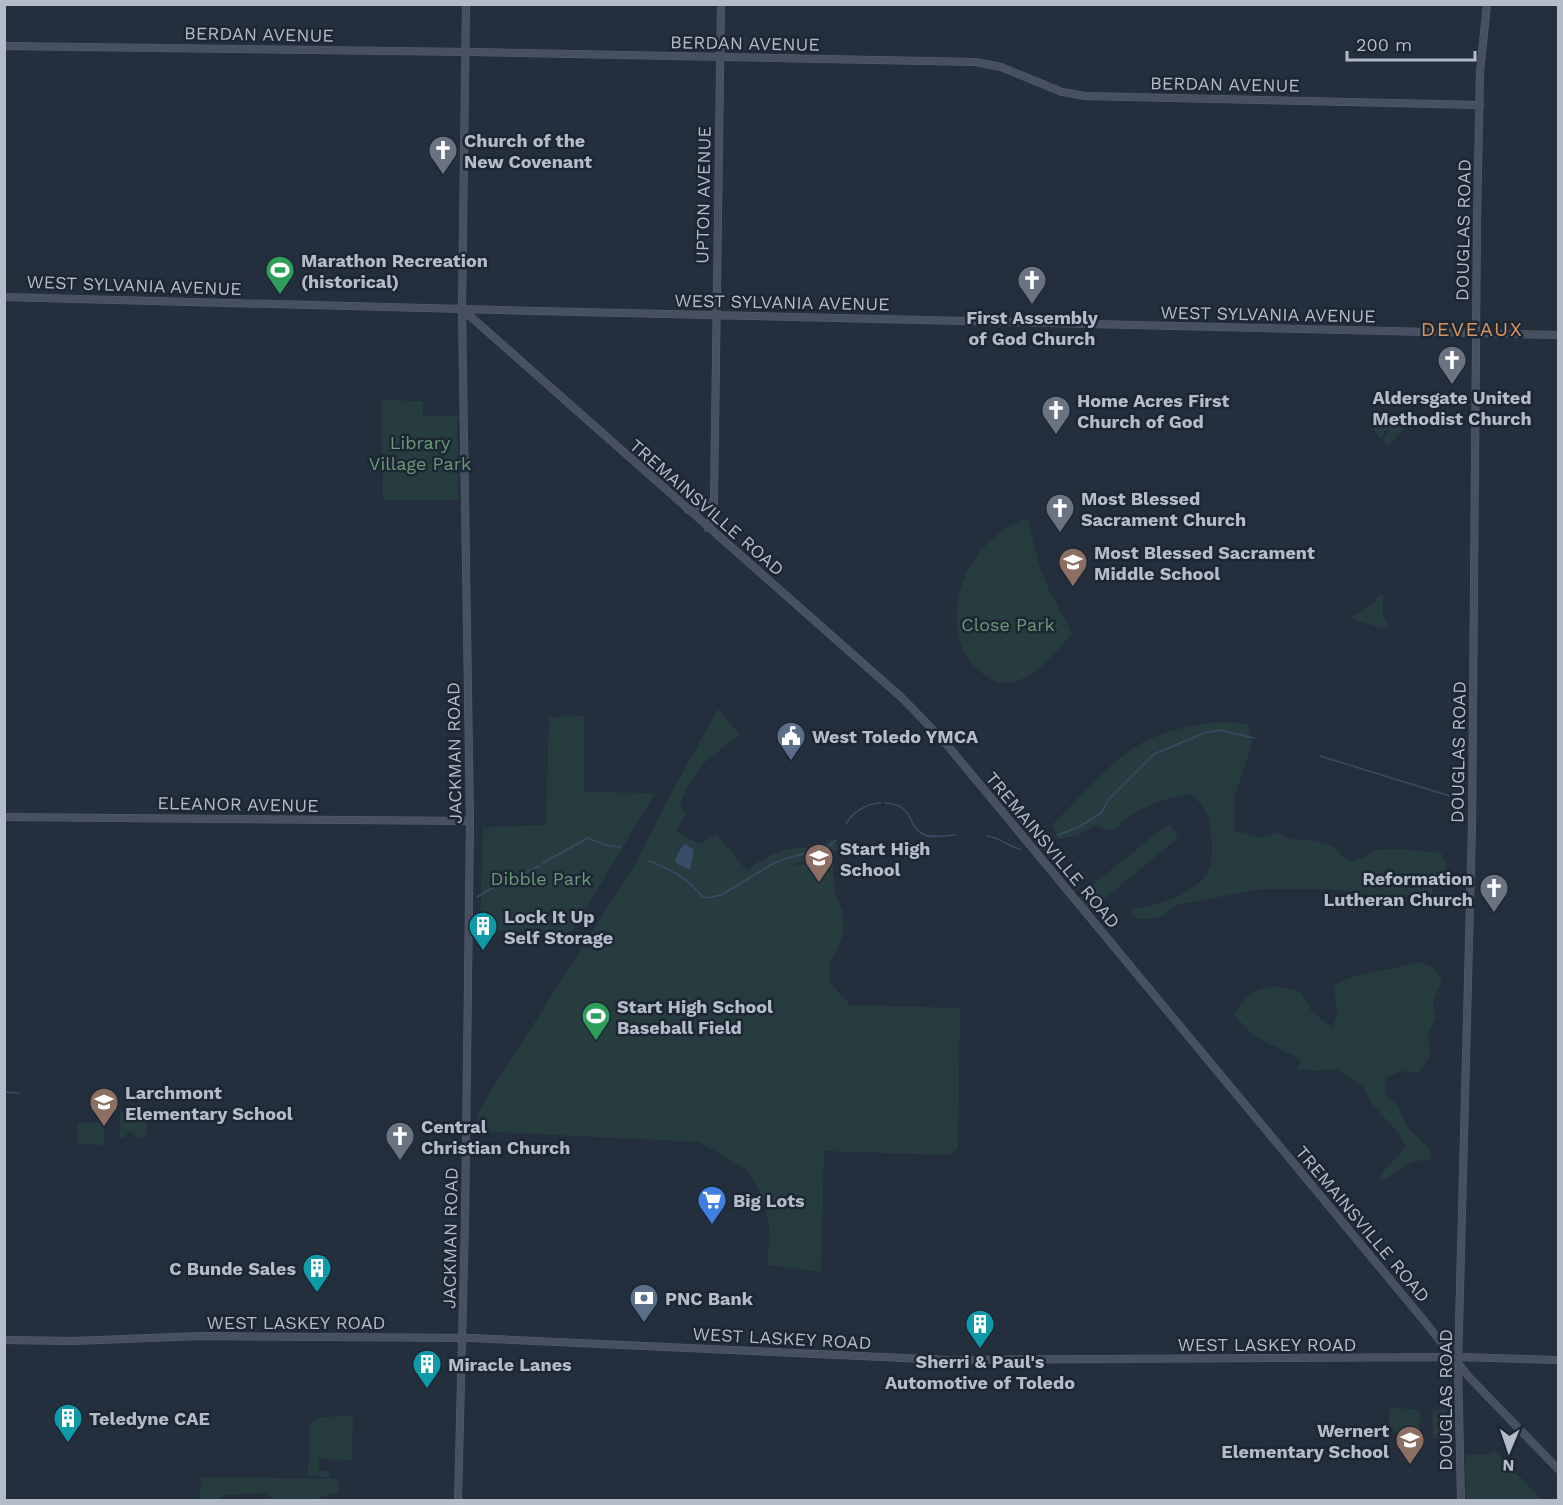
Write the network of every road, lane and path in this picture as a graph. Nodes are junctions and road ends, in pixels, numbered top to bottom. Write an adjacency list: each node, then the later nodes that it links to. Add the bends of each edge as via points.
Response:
1 (466, 4): 5 (street, JACKMAN ROAD)
2 (721, 4): 6 (street, UPTON AVENUE)
3 (1487, 4): 7 (street, DOUGLAS ROAD)
4 (4, 46): 5 (street, BERDAN AVENUE)
5 (465, 52): 6 (street, BERDAN AVENUE); 9 (street, JACKMAN ROAD)
6 (720, 58): 7 (street, BERDAN AVENUE, via 975,62 1085,96); 10 (street, UPTON AVENUE)
7 (1480, 105): 11 (street, DOUGLAS ROAD)
8 (4, 297): 9 (street, WEST SYLVANIA AVENUE)
9 (462, 309): 10 (street, WEST SYLVANIA AVENUE); 14 (street, TREMAINSVILLE ROAD); 17 (street, JACKMAN ROAD)
10 (717, 315): 11 (street, WEST SYLVANIA AVENUE); 13 (street, UPTON AVENUE)
11 (1477, 333): 12 (street, WEST SYLVANIA AVENUE); 20 (street, DOUGLAS ROAD, via 1472,837)
12 (1558, 335)
13 (714, 500): 14 (street, via 704,509); 15 (street, UPTON AVENUE)
14 (688, 510): 15 (street, TREMAINSVILLE ROAD)
15 (708, 528): 20 (street, TREMAINSVILLE ROAD, via 901,697 943,741)
16 (4, 816): 17 (street, ELEANOR AVENUE)
17 (470, 821): 18 (street, JACKMAN ROAD)
18 (463, 1338): 19 (street, WEST LASKEY ROAD, via 197,1336); 20 (street, WEST LASKEY ROAD, via 946,1360); 23 (street, JACKMAN ROAD)
19 (4, 1340)
20 (1457, 1360): 21 (street, WEST LASKEY ROAD); 22 (street, TREMAINSVILLE ROAD); 24 (street, DOUGLAS ROAD)
21 (1558, 1360)
22 (1558, 1469)
23 (458, 1500)
24 (1461, 1500)

